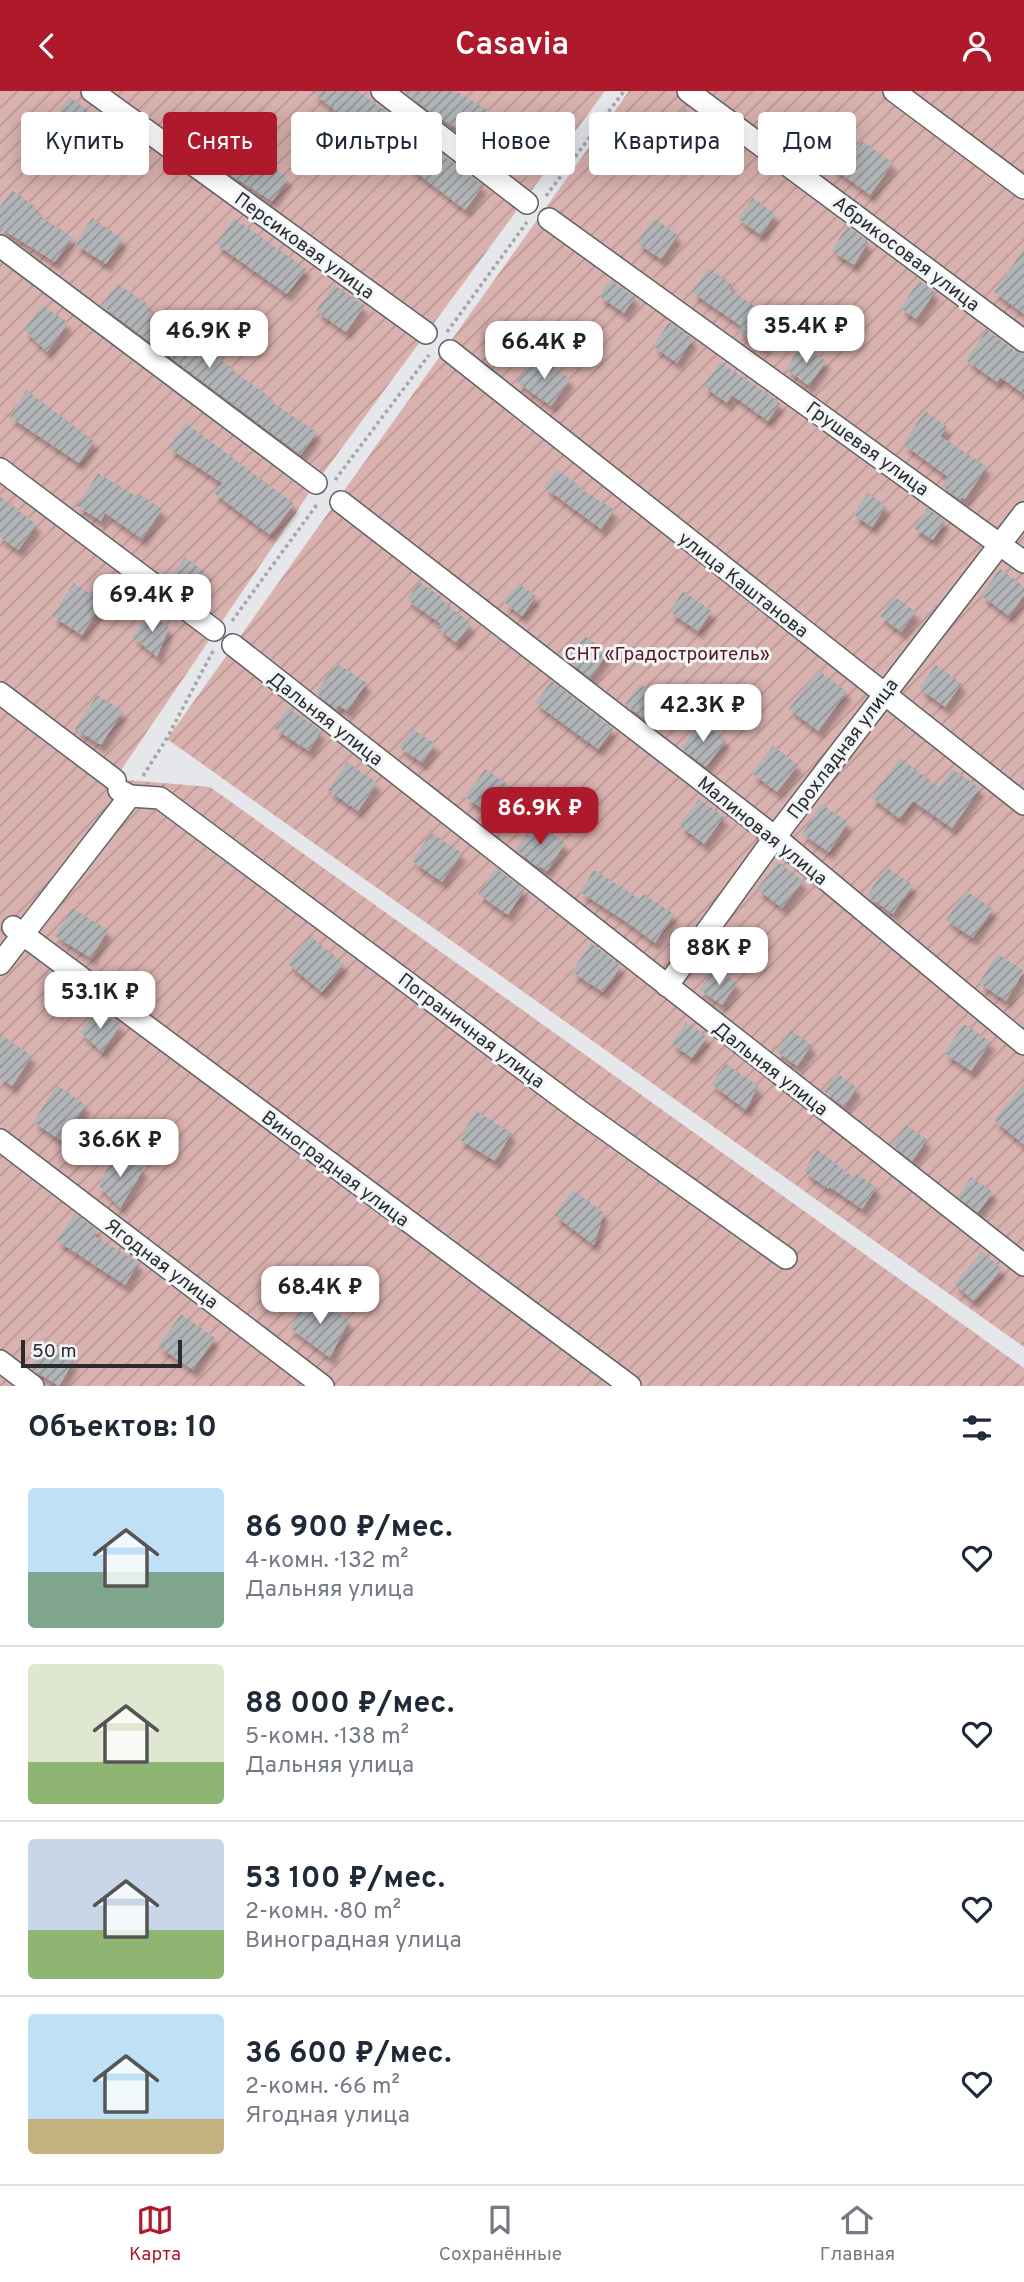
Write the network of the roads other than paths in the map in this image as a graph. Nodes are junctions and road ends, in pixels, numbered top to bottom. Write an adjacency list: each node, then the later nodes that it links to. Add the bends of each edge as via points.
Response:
1 (92, 91): 8 (street, Персиковая улица)
2 (382, 91): 13 (street, Грушевая улица, via 538,210)
3 (688, 91): 7 (street, Абрикосовая улица)
4 (894, 91): 5 (street)
5 (1024, 188)
6 (0, 246): 10 (street)
7 (1024, 341)
8 (438, 344): 16 (street, улица Каштанова)
9 (0, 469): 22 (street, Дальняя улица, via 223,637)
10 (323, 489)
11 (341, 502): 19 (street, Малиновая улица)
12 (1024, 513): 13 (street, Прохладная улица)
13 (1001, 544): 14 (street, Грушевая улица); 16 (street, Прохладная улица)
14 (1024, 562)
15 (0, 693): 17 (street)
16 (883, 694): 18 (street, улица Каштанова); 19 (street, Прохладная улица)
17 (121, 789): 20 (street); 25 (street, Пограничная улица, via 160,798 577,1109)
18 (1024, 804)
19 (775, 837): 22 (street, Прохладная улица); 23 (street, Малиновая улица)
20 (18, 930): 21 (street); 30 (street, Виноградная улица)
21 (0, 964)
22 (667, 986): 26 (street, Дальняя улица)
23 (1024, 1044)
24 (0, 1140): 29 (street, Ягодная улица)
25 (786, 1258)
26 (1024, 1265)
27 (0, 1361): 28 (street)
28 (33, 1386)
29 (323, 1386)
30 (630, 1386)

